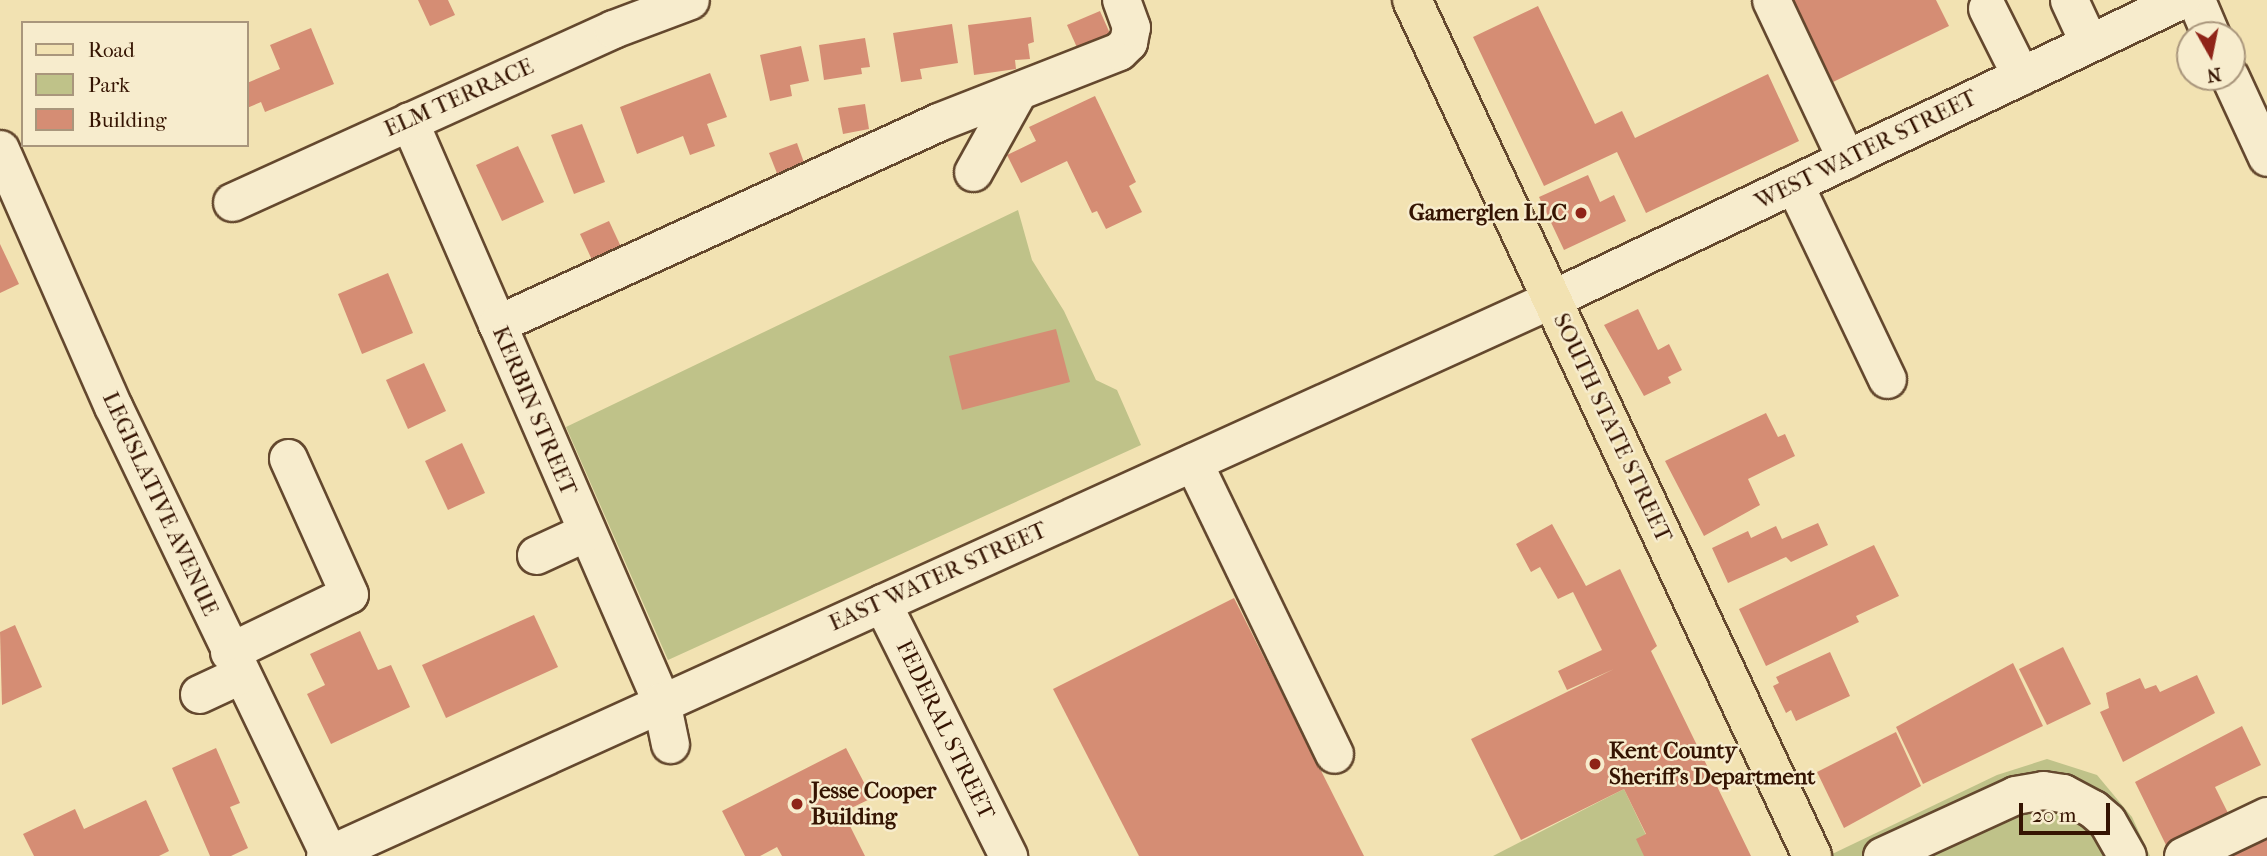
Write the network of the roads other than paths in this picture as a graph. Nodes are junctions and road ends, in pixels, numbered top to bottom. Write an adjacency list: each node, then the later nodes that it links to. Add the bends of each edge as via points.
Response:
1 (690, 0): 14 (street, ELM TERRACE, via 613,29)
2 (1121, 0): 13 (street, via 1131,27 1128,42 1119,51)
3 (1412, 0): 21 (main road, SOUTH STATE STREET)
4 (1771, 0): 17 (street)
5 (2069, 0): 10 (street)
6 (2180, 0): 10 (street, WEST WATER STREET)
7 (2196, 0): 9 (street)
8 (1987, 8): 11 (street)
9 (2205, 21)
10 (2089, 43): 11 (street, WEST WATER STREET)
11 (2021, 76): 17 (street, WEST WATER STREET)
12 (2236, 91): 16 (street)
13 (1017, 93): 18 (street); 22 (street, via 938,122)
14 (409, 121): 20 (street, ELM TERRACE); 22 (street, KERBIN STREET)
15 (0, 149): 29 (street, LEGISLATIVE AVENUE, via 113,406)
16 (2267, 157)
17 (1846, 159): 19 (street, WEST WATER STREET)
18 (973, 172)
19 (1794, 184): 21 (street, WEST WATER STREET); 23 (street)
20 (232, 202)
21 (1552, 299): 25 (street, EAST WATER STREET); 37 (main road, SOUTH STATE STREET)
22 (497, 324): 26 (street, KERBIN STREET)
23 (1887, 379)
24 (288, 458): 29 (street, via 349,594)
25 (1193, 462): 28 (street, EAST WATER STREET); 33 (street)
26 (586, 532): 27 (street); 31 (street, KERBIN STREET)
27 (536, 555)
28 (882, 603): 31 (street, EAST WATER STREET); 36 (street, FEDERAL STREET)
29 (235, 664): 30 (street); 35 (street, LEGISLATIVE AVENUE)
30 (199, 694)
31 (661, 701): 32 (street, KERBIN STREET); 35 (street, EAST WATER STREET)
32 (670, 744)
33 (1334, 754)
34 (2267, 816): 40 (street)
35 (327, 855)
36 (1008, 856)
37 (1812, 856)
38 (1882, 856): 39 (street, via 2015,795 2043,790 2063,793 2093,809 2107,821)
39 (2127, 856)
40 (2183, 856)

